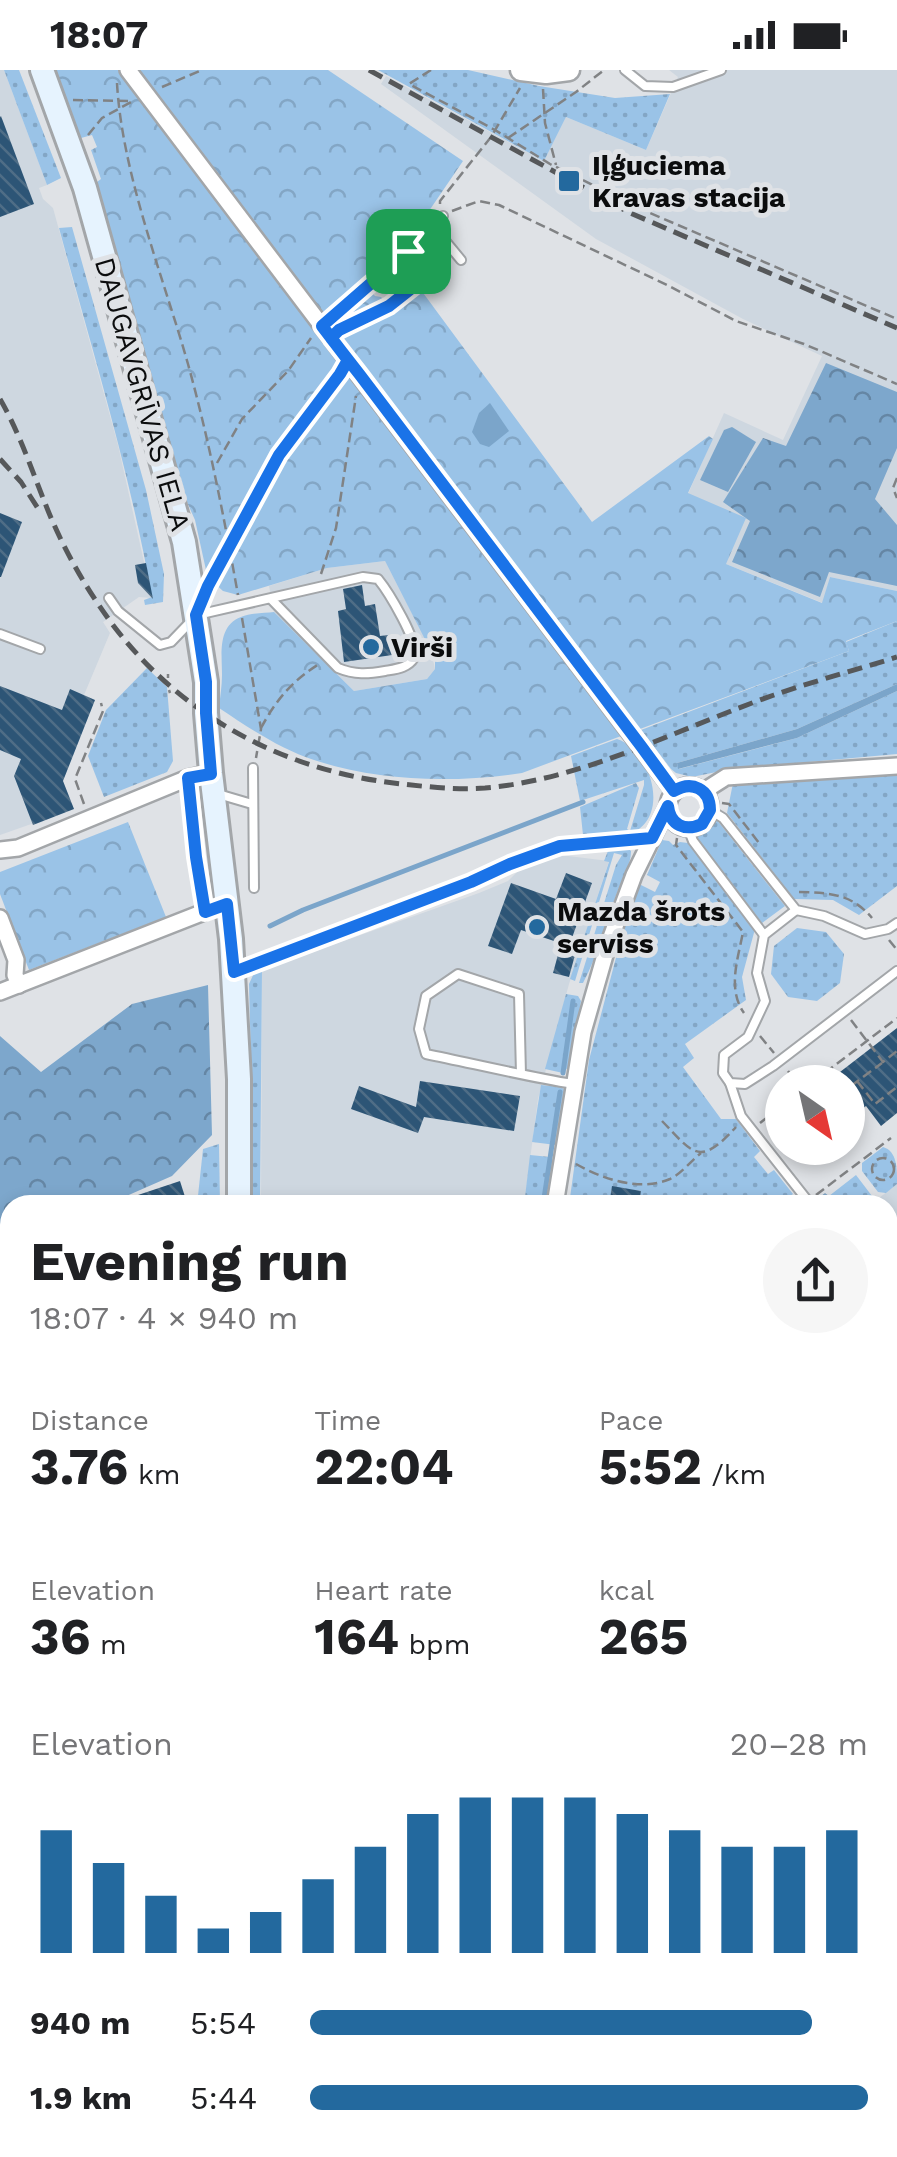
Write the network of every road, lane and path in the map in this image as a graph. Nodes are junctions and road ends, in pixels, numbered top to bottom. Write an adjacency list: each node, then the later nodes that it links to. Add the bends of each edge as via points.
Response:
1 (42, 70): 35 (main road, DAUGAVGRĪVAS IELA, via 85,188 138,374 184,542)
2 (432, 70): 13 (path, via 409,84)
3 (568, 70): 7 (street)
4 (604, 70): 12 (path)
5 (624, 70): 6 (lane, via 645,86 673,87)
6 (721, 70)
7 (531, 72): 12 (path); 13 (path)
8 (123, 76): 10 (path); 22 (street)
9 (71, 100): 10 (path)
10 (118, 100): 11 (path); 26 (path)
11 (132, 102)
12 (544, 113): 14 (path); 15 (path)
13 (495, 130): 14 (path); 16 (path, via 440,201)
14 (508, 138): 15 (path)
15 (557, 168): 21 (path)
16 (442, 216): 17 (lane); 25 (path, via 479,201 499,205 736,321)
17 (433, 226): 18 (lane); 19 (lane)
18 (408, 251): 20 (lane); 22 (lane)
19 (461, 260)
20 (430, 280): 22 (path, via 389,306)
21 (897, 319)
22 (321, 334): 23 (street); 26 (path, via 242,420)
23 (348, 360): 24 (street); 29 (path, via 279,455)
24 (360, 375): 31 (path, via 336,528); 44 (street)
25 (897, 384)
26 (215, 466): 29 (path)
27 (897, 478): 28 (path)
28 (897, 498)
29 (230, 548): 30 (path); 34 (path)
30 (208, 586)
31 (317, 588): 33 (lane); 38 (lane, via 378,579 416,650 404,667 366,674 352,674)
32 (109, 598): 35 (lane, via 160,645)
33 (271, 599): 34 (lane); 38 (lane)
34 (240, 605): 35 (lane); 40 (path)
35 (196, 615): 43 (main road, DAUGAVGRĪVAS IELA, via 206,682)
36 (0, 634): 37 (lane)
37 (40, 649)
38 (328, 658): 40 (path, via 274,704)
39 (101, 703): 47 (path, via 75,779)
40 (261, 729): 42 (path)
41 (897, 766): 45 (street, via 726,777)
42 (254, 768): 46 (lane)
43 (204, 781): 46 (lane); 47 (street); 54 (main road, DAUGAVGRĪVAS IELA)
44 (671, 799): 45 (street, via 688,785); 48 (street, via 671,819); 49 (street)
45 (708, 801): 48 (street, via 702,824); 50 (path, via 729,804); 55 (lane)
46 (252, 804): 52 (lane)
47 (90, 820): 51 (street)
48 (685, 828): 59 (lane); 67 (path, via 676,845 744,932 734,977 738,1005)
49 (652, 838): 62 (lane, via 560,846); 77 (street, via 607,948)
50 (763, 848)
51 (0, 850)
52 (254, 888)
53 (797, 892): 58 (path, via 837,893)
54 (216, 908): 62 (main road, DAUGAVGRĪVAS IELA); 63 (street)
55 (796, 910): 58 (lane, via 865,934); 59 (lane)
56 (0, 918): 63 (street)
57 (897, 922): 58 (lane)
58 (882, 930): 60 (path)
59 (764, 935): 67 (lane, via 757,973 766,1001)
60 (897, 950)
61 (897, 971): 65 (lane)
62 (234, 972): 89 (main road, DAUGAVGRĪVAS IELA)
63 (19, 985): 64 (street)
64 (0, 992)
65 (844, 1011): 68 (path); 70 (lane)
66 (897, 1018): 68 (path)
67 (754, 1027): 70 (path); 76 (lane, via 724,1056)
68 (867, 1041): 71 (path); 73 (path)
69 (897, 1051): 71 (path)
70 (780, 1061): 72 (path); 76 (lane, via 745,1084)
71 (883, 1062): 75 (path)
72 (783, 1065)
73 (835, 1065)
74 (521, 1074): 74 (lane, via 519,994 458,974 426,996 419,1029 426,1054); 77 (lane)
75 (865, 1076)
76 (730, 1083): 80 (lane)
77 (573, 1084): 87 (street)
78 (897, 1088): 79 (path, via 875,1104)
79 (865, 1090)
80 (744, 1119): 83 (lane); 85 (path)
81 (765, 1119): 83 (path)
82 (662, 1121): 85 (path)
83 (752, 1129): 91 (lane)
84 (890, 1138): 86 (path)
85 (701, 1153): 87 (path, via 672,1178 650,1184 610,1181)
86 (872, 1153): 88 (path); 92 (path)
87 (562, 1157): 90 (street)
88 (877, 1160): 88 (path, via 891,1161 891,1178 875,1176)
89 (240, 1195)
90 (556, 1195)
91 (804, 1195)
92 (820, 1195)
93 (196, 2157): 94 (lane)
94 (228, 2157)

